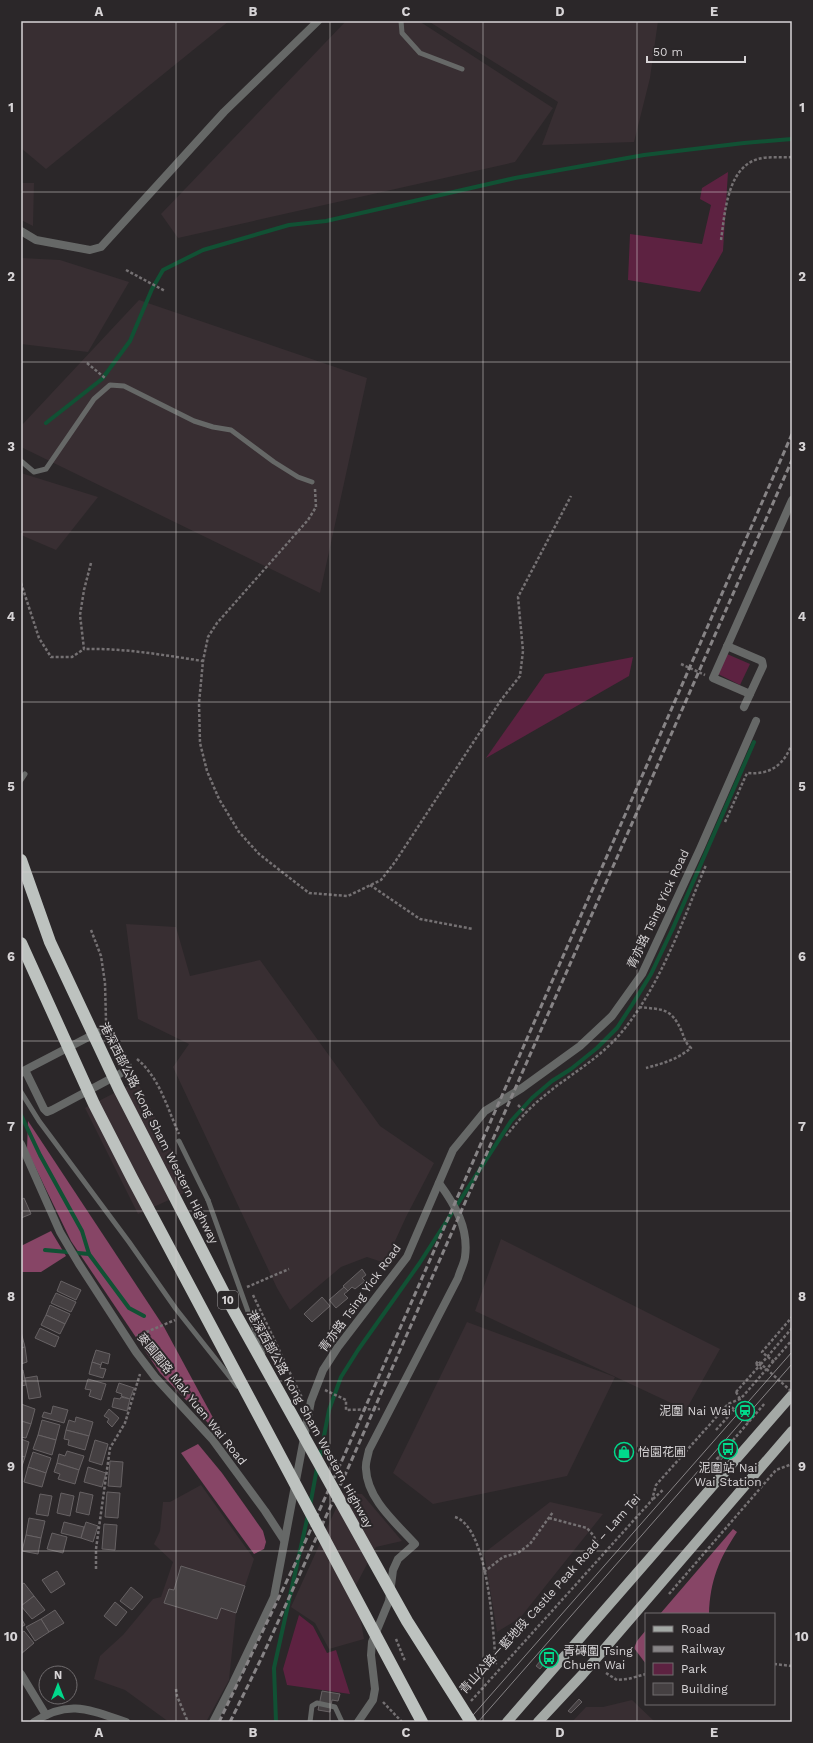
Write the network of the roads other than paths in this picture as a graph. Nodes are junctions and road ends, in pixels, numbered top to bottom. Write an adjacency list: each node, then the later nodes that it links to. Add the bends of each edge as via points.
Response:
1 (318, 21): 4 (street, via 224,112 102,247 90,250 36,240)
2 (401, 21): 3 (lane, via 402,33 420,53)
3 (462, 69)
4 (21, 231)
5 (21, 461): 6 (lane, via 34,472 46,469 94,399 113,385 124,386 194,421 231,430 274,462)
6 (312, 482)
7 (792, 500): 8 (street)
8 (727, 646): 9 (street, via 762,661 763,666); 9 (street, via 713,678)
9 (750, 694): 10 (street)
10 (744, 707)
11 (756, 721): 20 (street, 青亦路 Tsing Yick Road, via 642,974 612,1016 580,1046 485,1111 453,1150)
12 (25, 774): 13 (lane)
13 (21, 780)
14 (21, 860): 21 (highway, 港深西部公路 Kong Sham Western Highway / 10, bridge, via 50,942 119,1089)
15 (21, 944): 23 (highway, 10, bridge, via 94,1104)
16 (23, 1072): 16 (street, via 102,1030 110,1031 128,1066 127,1070 47,1112)
17 (21, 1092): 23 (lane, bridge, via 39,1121 176,1309)
18 (179, 1141): 21 (lane, bridge, via 208,1200)
19 (21, 1144): 25 (street, 麥園圍路 Mak Yuen Wai Road, via 60,1232 136,1352 155,1377 212,1439)
20 (439, 1183): 25 (street, 青亦路 Tsing Yick Road, via 407,1257 323,1370 311,1401); 33 (street, via 462,1221 465,1258 458,1278 369,1450 366,1468 371,1488 381,1506 415,1544 398,1559 393,1570 389,1600 372,1642 373,1700)
21 (274, 1384): 35 (highway, 港深西部公路 Kong Sham Western Highway / 10, bridge, via 407,1621)
22 (792, 1395): 36 (main road)
23 (249, 1400): 34 (highway, 10, bridge)
24 (792, 1431): 37 (main road, via 582,1675)
25 (284, 1540): 30 (street, 青亦路 Tsing Yick Road, via 274,1598)
26 (21, 1674): 27 (street)
27 (46, 1715): 28 (street); 29 (street, via 77,1707)
28 (34, 1722)
29 (126, 1722)
30 (213, 1722)
31 (310, 1722): 32 (lane, via 312,1706 318,1703 333,1705)
32 (342, 1722)
33 (358, 1722)
34 (422, 1722)
35 (471, 1722)
36 (508, 1722)
37 (538, 1722)

